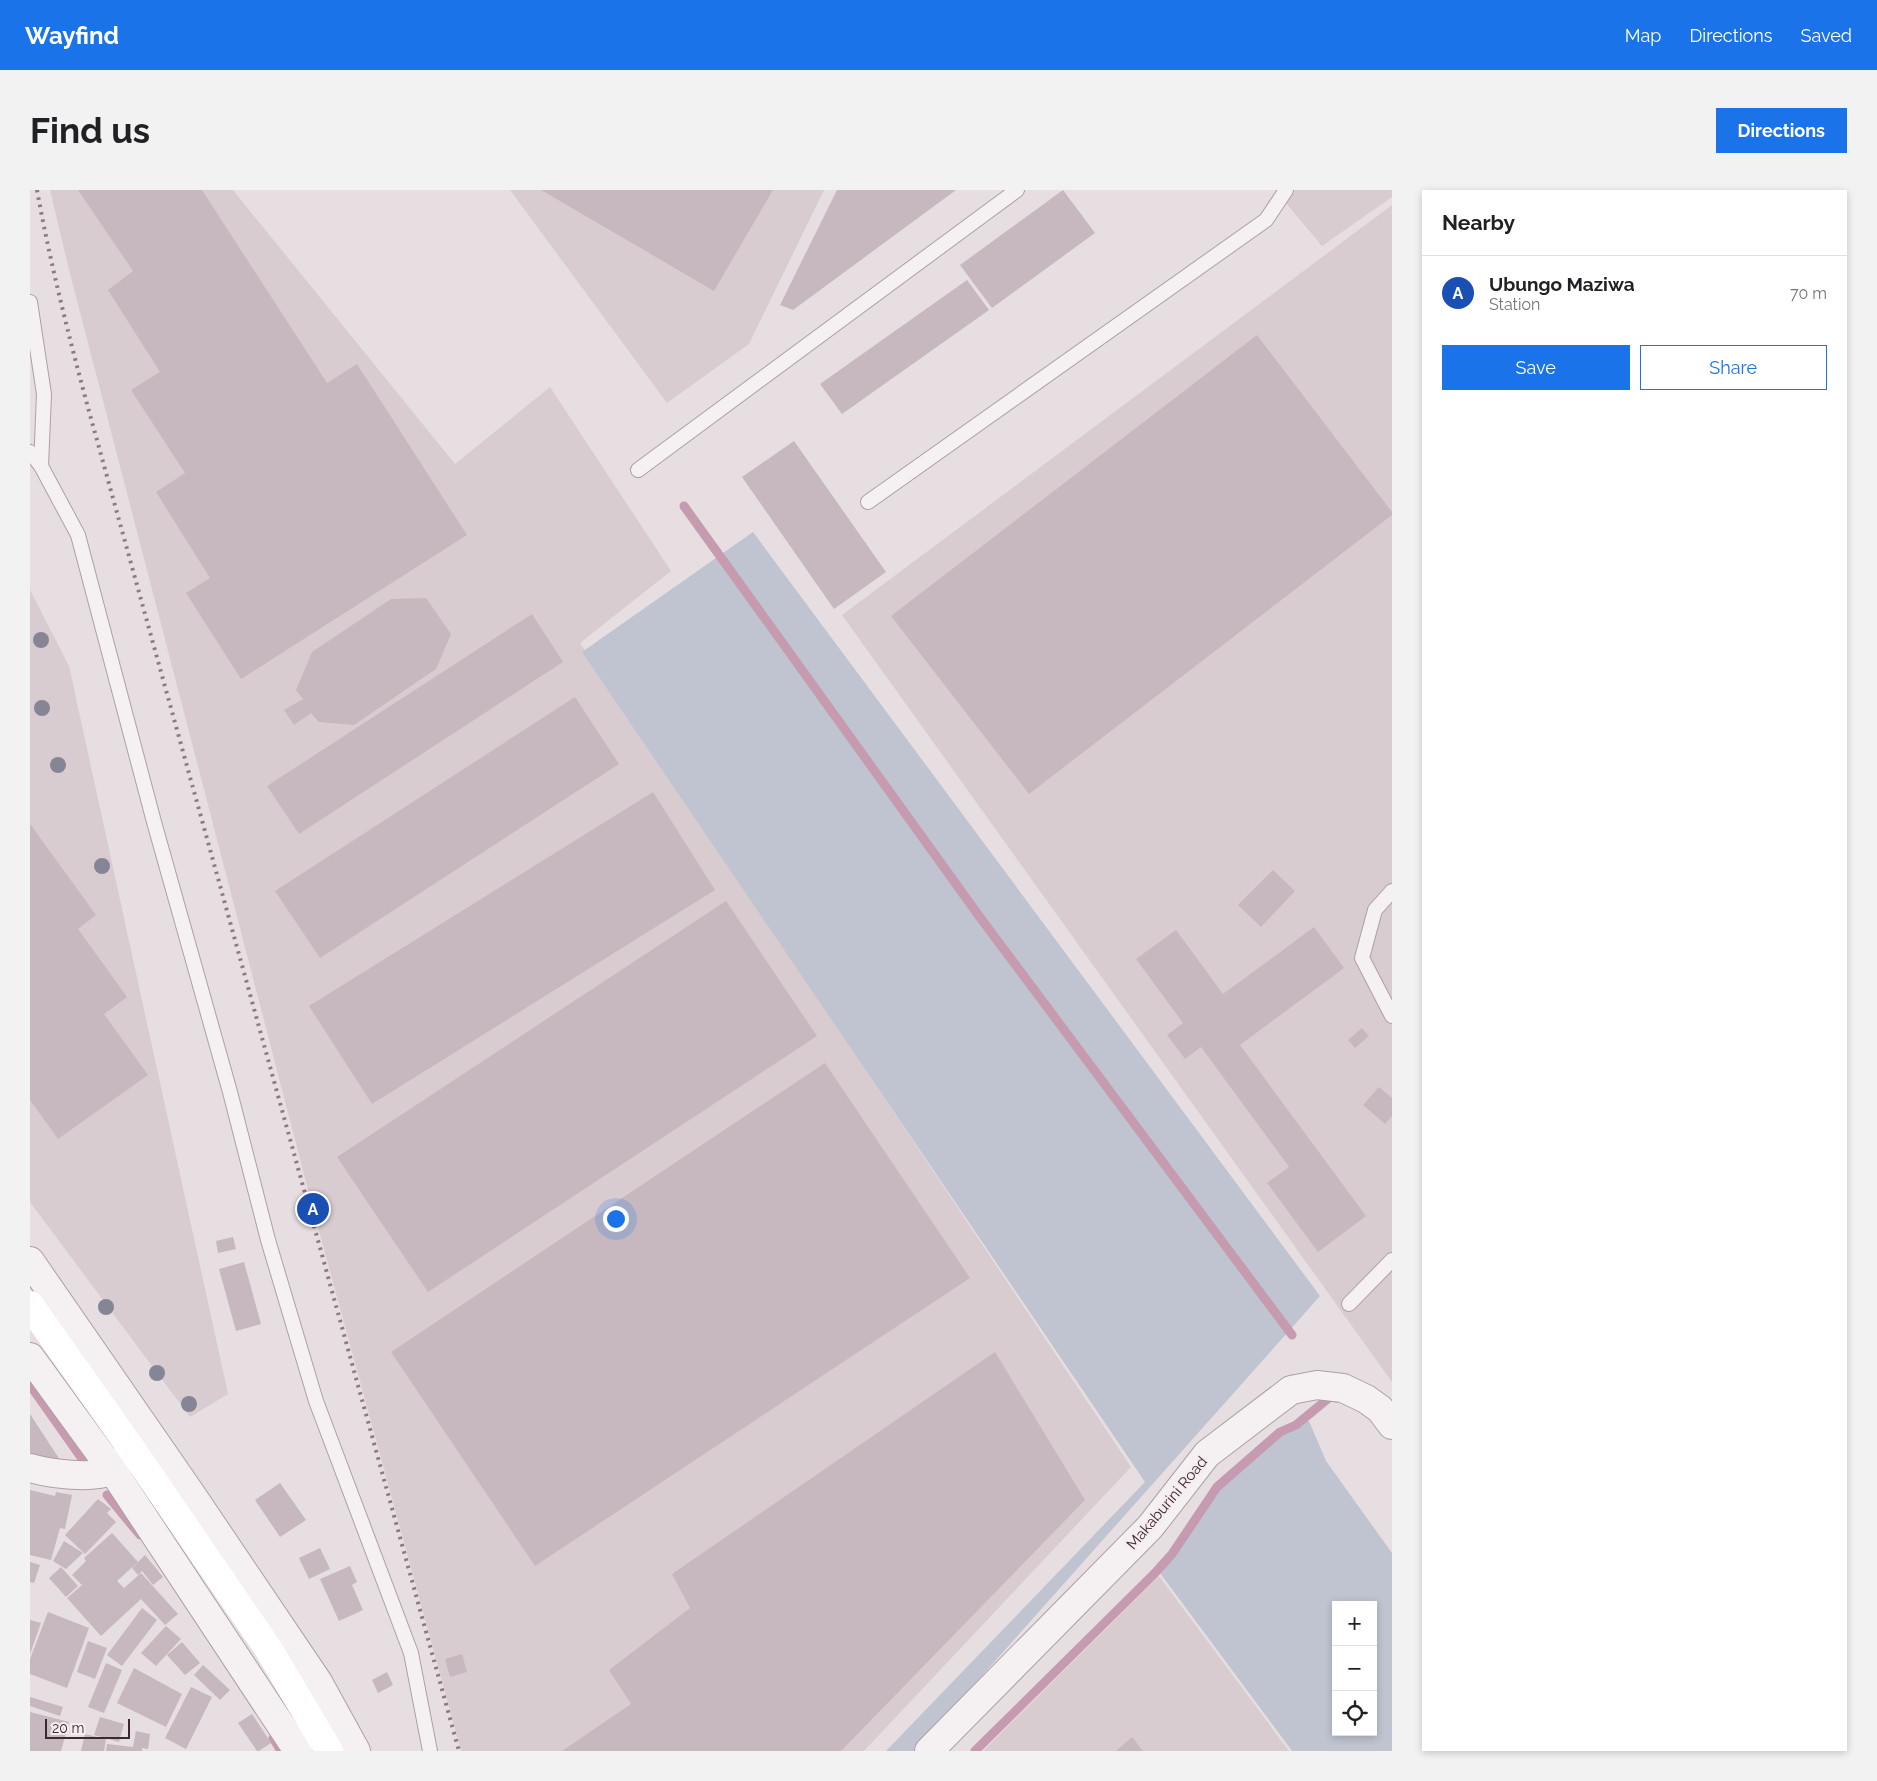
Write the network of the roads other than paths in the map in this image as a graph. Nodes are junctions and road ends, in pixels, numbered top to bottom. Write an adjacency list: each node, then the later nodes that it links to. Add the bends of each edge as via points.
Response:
1 (1017, 190): 6 (lane)
2 (1286, 190): 7 (lane, via 1266,220)
3 (30, 302): 5 (lane, via 44,394)
4 (30, 452): 5 (lane)
5 (42, 466): 22 (lane, via 78,535 268,1240 316,1401 411,1653)
6 (638, 470)
7 (868, 502)
8 (1392, 891): 9 (lane, via 1375,910 1362,958)
9 (1392, 1016)
10 (1392, 1260): 12 (lane)
11 (30, 1261): 21 (street, via 318,1682)
12 (1349, 1304)
13 (30, 1305): 16 (main road)
14 (30, 1357): 18 (street)
15 (1392, 1425): 23 (street, Makaburini Road, via 1380,1409 1342,1388 1317,1385 1291,1390 1207,1454 1150,1527)
16 (133, 1451): 18 (street); 20 (main road, via 269,1650)
17 (30, 1468): 18 (street, via 89,1475)
18 (113, 1471): 19 (street)
19 (298, 1751)
20 (329, 1751)
21 (356, 1751)
22 (430, 1751)
23 (929, 1751)

